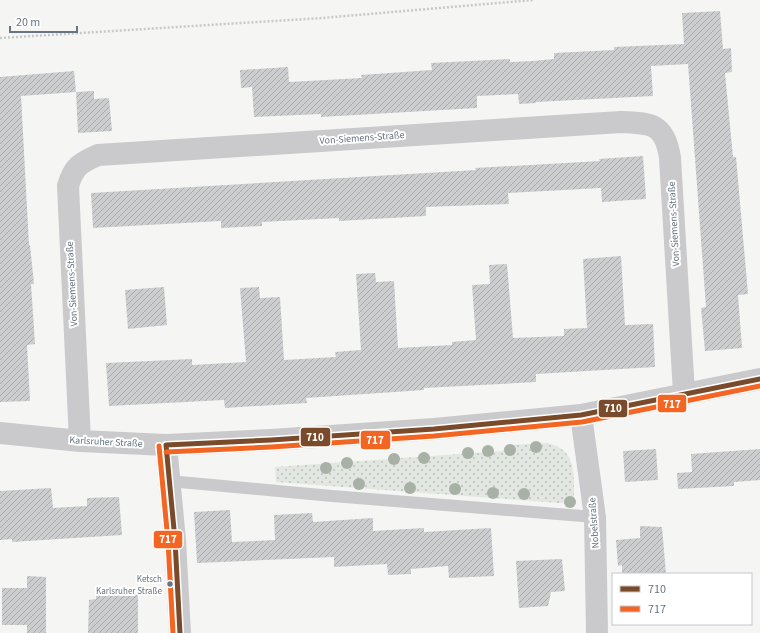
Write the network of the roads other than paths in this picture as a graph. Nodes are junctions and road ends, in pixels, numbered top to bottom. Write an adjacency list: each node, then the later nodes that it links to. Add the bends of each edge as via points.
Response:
1 (760, 379): 2 (street, Karlsruher Straße)
2 (684, 393): 3 (street, Karlsruher Straße); 5 (street, Von-Siemens-Straße, via 670,158 668,145 662,133 650,124 621,122 98,156 82,162 72,175 68,186)
3 (581, 415): 6 (street, Karlsruher Straße, via 434,429); 8 (street, Nobelstraße)
4 (0, 433): 5 (street, Karlsruher Straße)
5 (80, 441): 6 (street, Karlsruher Straße)
6 (166, 445): 7 (street)
7 (170, 480): 8 (lane); 9 (street)
8 (595, 517): 10 (street, Nobelstraße)
9 (180, 633)
10 (597, 633)

